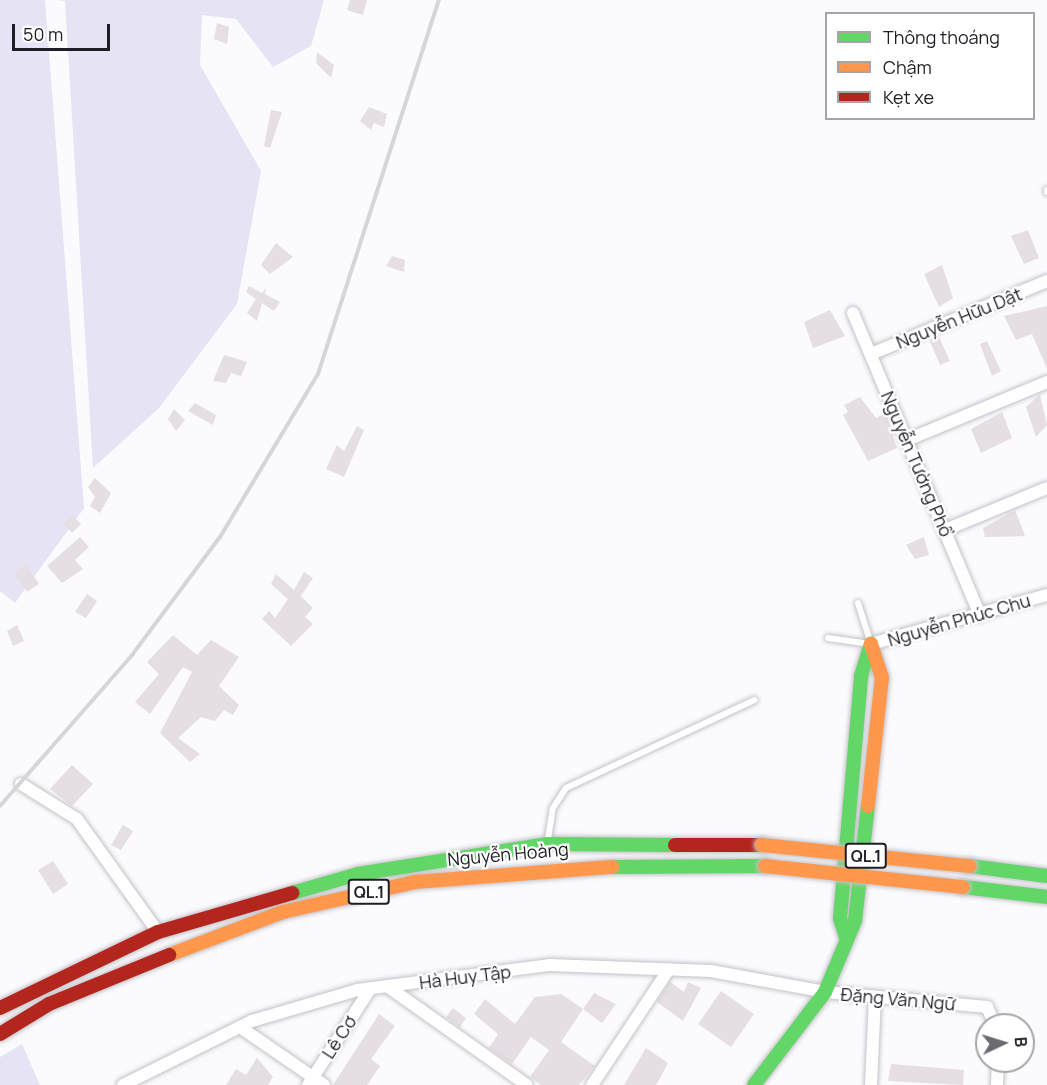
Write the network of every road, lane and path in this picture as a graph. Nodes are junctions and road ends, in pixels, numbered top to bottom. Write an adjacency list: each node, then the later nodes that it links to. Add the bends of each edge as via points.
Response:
1 (1047, 281): 3 (street, Nguyễn Hữu Dật)
2 (853, 313): 3 (street, Nguyễn Tường Phổ)
3 (871, 354): 5 (street, Nguyễn Tường Phổ)
4 (1047, 382): 5 (street)
5 (907, 441): 7 (street, Nguyễn Tường Phổ)
6 (1047, 488): 7 (street)
7 (945, 530): 10 (street, Nguyễn Tường Phổ)
8 (1047, 595): 10 (street, Nguyễn Phúc Chu)
9 (858, 603): 12 (lane)
10 (980, 615): 12 (street, Nguyễn Phúc Chu)
11 (828, 638): 12 (lane)
12 (871, 644): 15 (main road, via 861,675); 16 (main road, via 882,678)
13 (755, 700): 17 (lane, via 566,789 553,808)
14 (21, 784): 20 (street, via 77,819)
15 (851, 793): 16 (street); 21 (main road, via 840,918)
16 (869, 796): 21 (main road, via 855,921)
17 (547, 844): 18 (main road, Nguyễn Hoàng / QL.1, bridge, via 762,845); 20 (main road, Nguyễn Hoàng / QL.1, via 358,874)
18 (1047, 876)
19 (1047, 897): 30 (main road, Nguyễn Hoàng / QL.1, bridge, via 765,866 555,867 415,882 283,912 130,969 49,1004)
20 (158, 932): 27 (main road, Nguyễn Hoàng / QL.1)
21 (846, 937): 25 (main road)
22 (669, 969): 23 (street, Hà Huy Tập, via 550,965); 25 (street, Hà Huy Tập, via 711,971); 35 (street)
23 (387, 986): 24 (street, Hà Huy Tập); 34 (street)
24 (370, 989): 29 (street, Hà Huy Tập); 31 (street, Lê Cơ)
25 (825, 992): 26 (street, Đặng Văn Ngữ); 36 (main road)
26 (875, 996): 28 (street, Đặng Văn Ngữ, via 987,1007); 37 (street)
27 (0, 1008)
28 (989, 1013)
29 (240, 1027): 31 (street); 32 (street, Hà Huy Tập)
30 (0, 1034)
31 (311, 1081): 33 (street)
32 (123, 1085)
33 (324, 1085)
34 (527, 1085)
35 (592, 1085)
36 (754, 1085)
37 (871, 1085)

